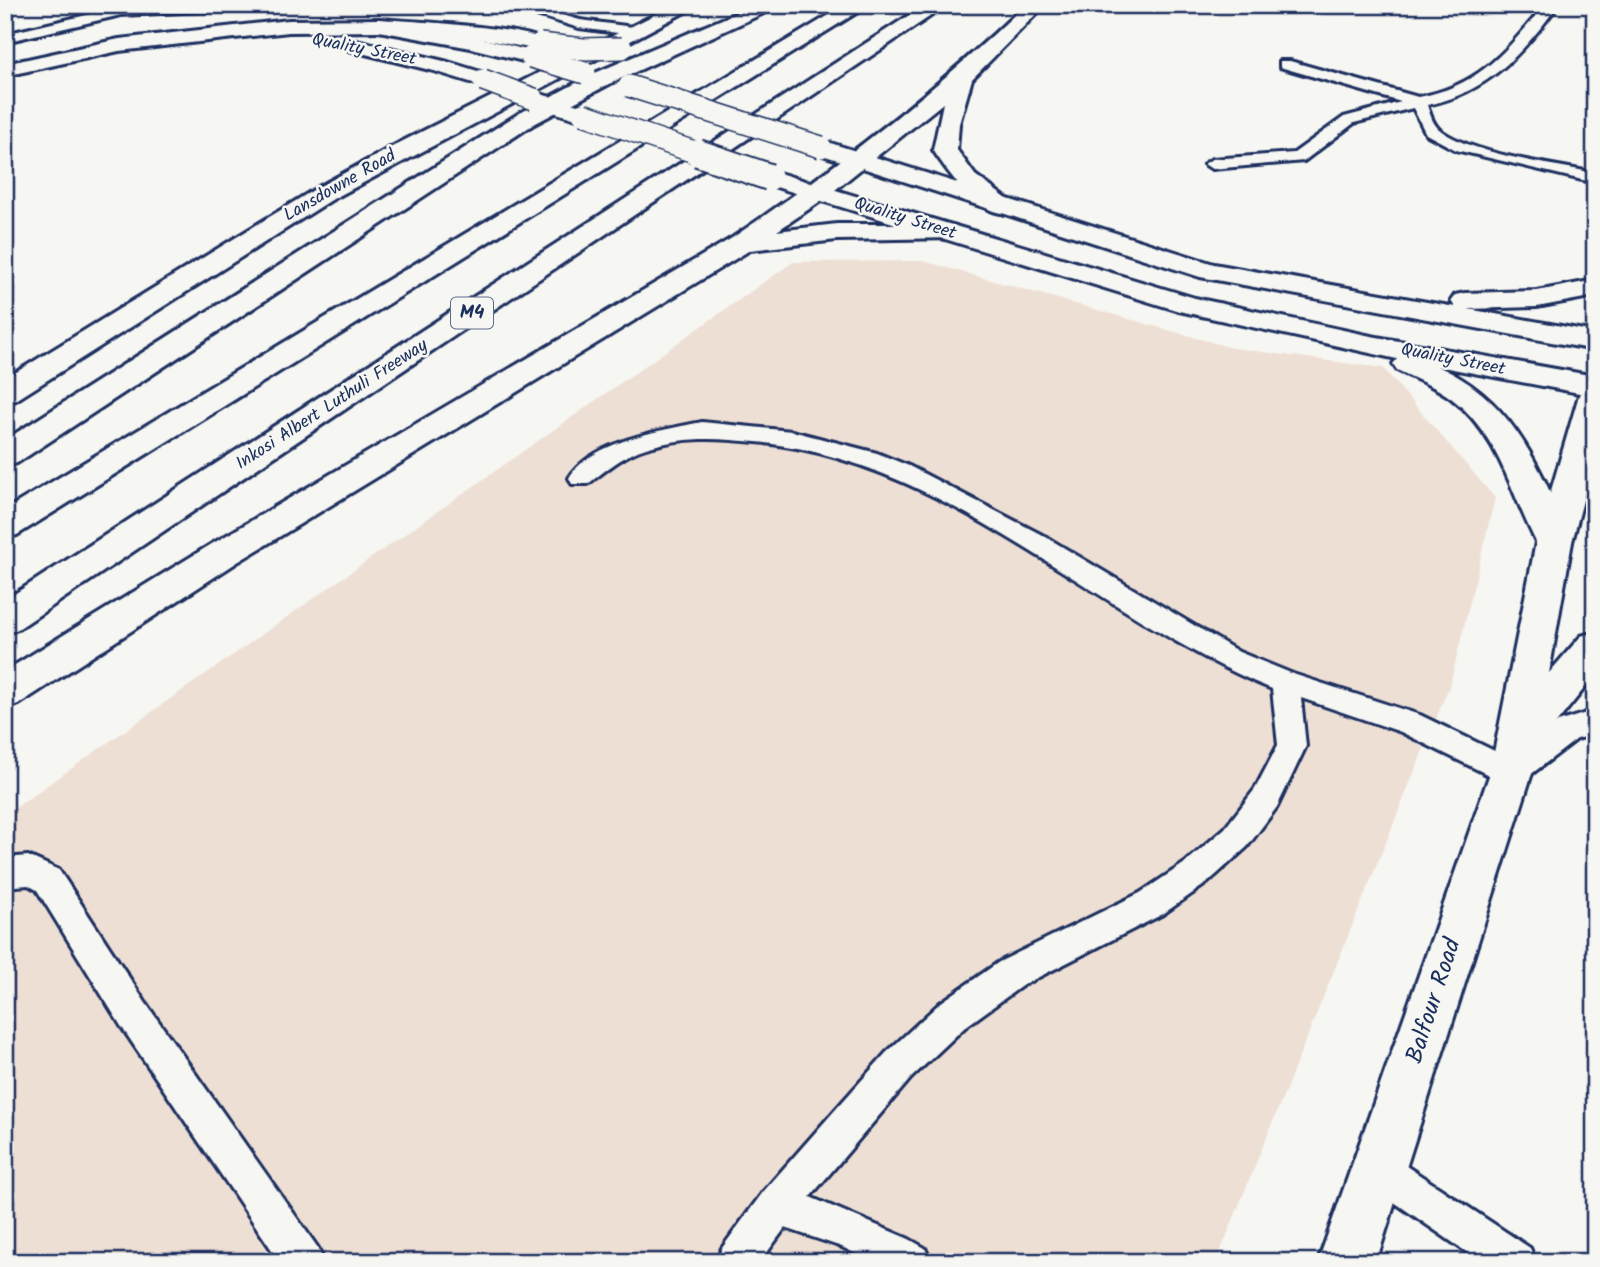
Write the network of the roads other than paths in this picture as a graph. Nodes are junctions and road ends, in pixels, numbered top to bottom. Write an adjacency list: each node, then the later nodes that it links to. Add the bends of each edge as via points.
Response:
1 (242, 5): 11 (lane, via 121,11)
2 (510, 5): 12 (lane)
3 (689, 5): 12 (main road, Lansdowne Road)
4 (772, 5): 10 (main road)
5 (860, 5): 36 (main road)
6 (938, 5): 38 (main road, Inkosi Albert Luthuli Freeway / M4)
7 (1036, 5): 17 (main road)
8 (1552, 5): 19 (lane, via 1505,61 1476,84 1448,98)
9 (222, 34): 13 (main road, Quality Street, via 289,26 379,25); 15 (main road, Quality Street, via 119,45); 18 (main road, Quality Street, bridge, via 304,38 370,48)
10 (692, 37): 12 (main road); 16 (main road)
11 (5, 38)
12 (628, 39): 13 (main road, bridge, via 583,49); 32 (main road, Lansdowne Road, via 324,194)
13 (536, 50): 16 (main road, Quality Street, bridge)
14 (1285, 64): 19 (lane)
15 (5, 70)
16 (594, 76): 18 (main road); 20 (main road, Quality Street, bridge)
17 (962, 77): 20 (main road); 24 (main road, via 945,150 966,180)
18 (544, 102): 23 (main road, Quality Street, bridge); 34 (main road, via 514,127)
19 (1418, 102): 21 (lane, via 1349,120 1298,158); 22 (lane, via 1432,131 1447,139 1482,152)
20 (860, 159): 23 (main road); 24 (main road, Quality Street)
21 (1212, 164)
22 (1595, 178)
23 (816, 192): 25 (main road, Quality Street); 26 (main road)
24 (1002, 207): 27 (main road, Quality Street)
25 (947, 232): 26 (main road, via 837,232); 30 (main road, Quality Street, via 1189,305)
26 (741, 243): 41 (main road, via 223,554)
27 (1254, 281): 28 (main road, via 1475,302 1537,299); 29 (main road, Quality Street)
28 (1595, 288)
29 (1595, 341)
30 (1371, 345): 31 (main road, Quality Street); 37 (main road, via 1461,391 1502,430)
31 (1595, 386)
32 (5, 393)
33 (1595, 395): 37 (main road, Balfour Road)
34 (5, 455)
35 (580, 478): 40 (lane, via 638,442 702,429 792,438 869,458 1037,543 1230,660)
36 (5, 526)
37 (1554, 542): 43 (main road, Balfour Road)
38 (5, 619)
39 (1595, 647): 43 (main road, Balfour Road)
40 (1285, 682): 43 (lane); 46 (lane, via 1293,740 1265,800 1241,829 1193,877 982,992 925,1038)
41 (5, 692)
42 (1595, 723): 43 (lane, via 1568,730)
43 (1515, 756): 45 (main road, Balfour Road)
44 (5, 873): 47 (lane, via 26,869 48,880 133,1014)
45 (1378, 1169): 50 (main road, Balfour Road); 51 (lane)
46 (777, 1206): 48 (lane); 49 (lane, via 830,1221)
47 (304, 1262)
48 (736, 1262)
49 (911, 1262)
50 (1347, 1262)
51 (1516, 1262)

